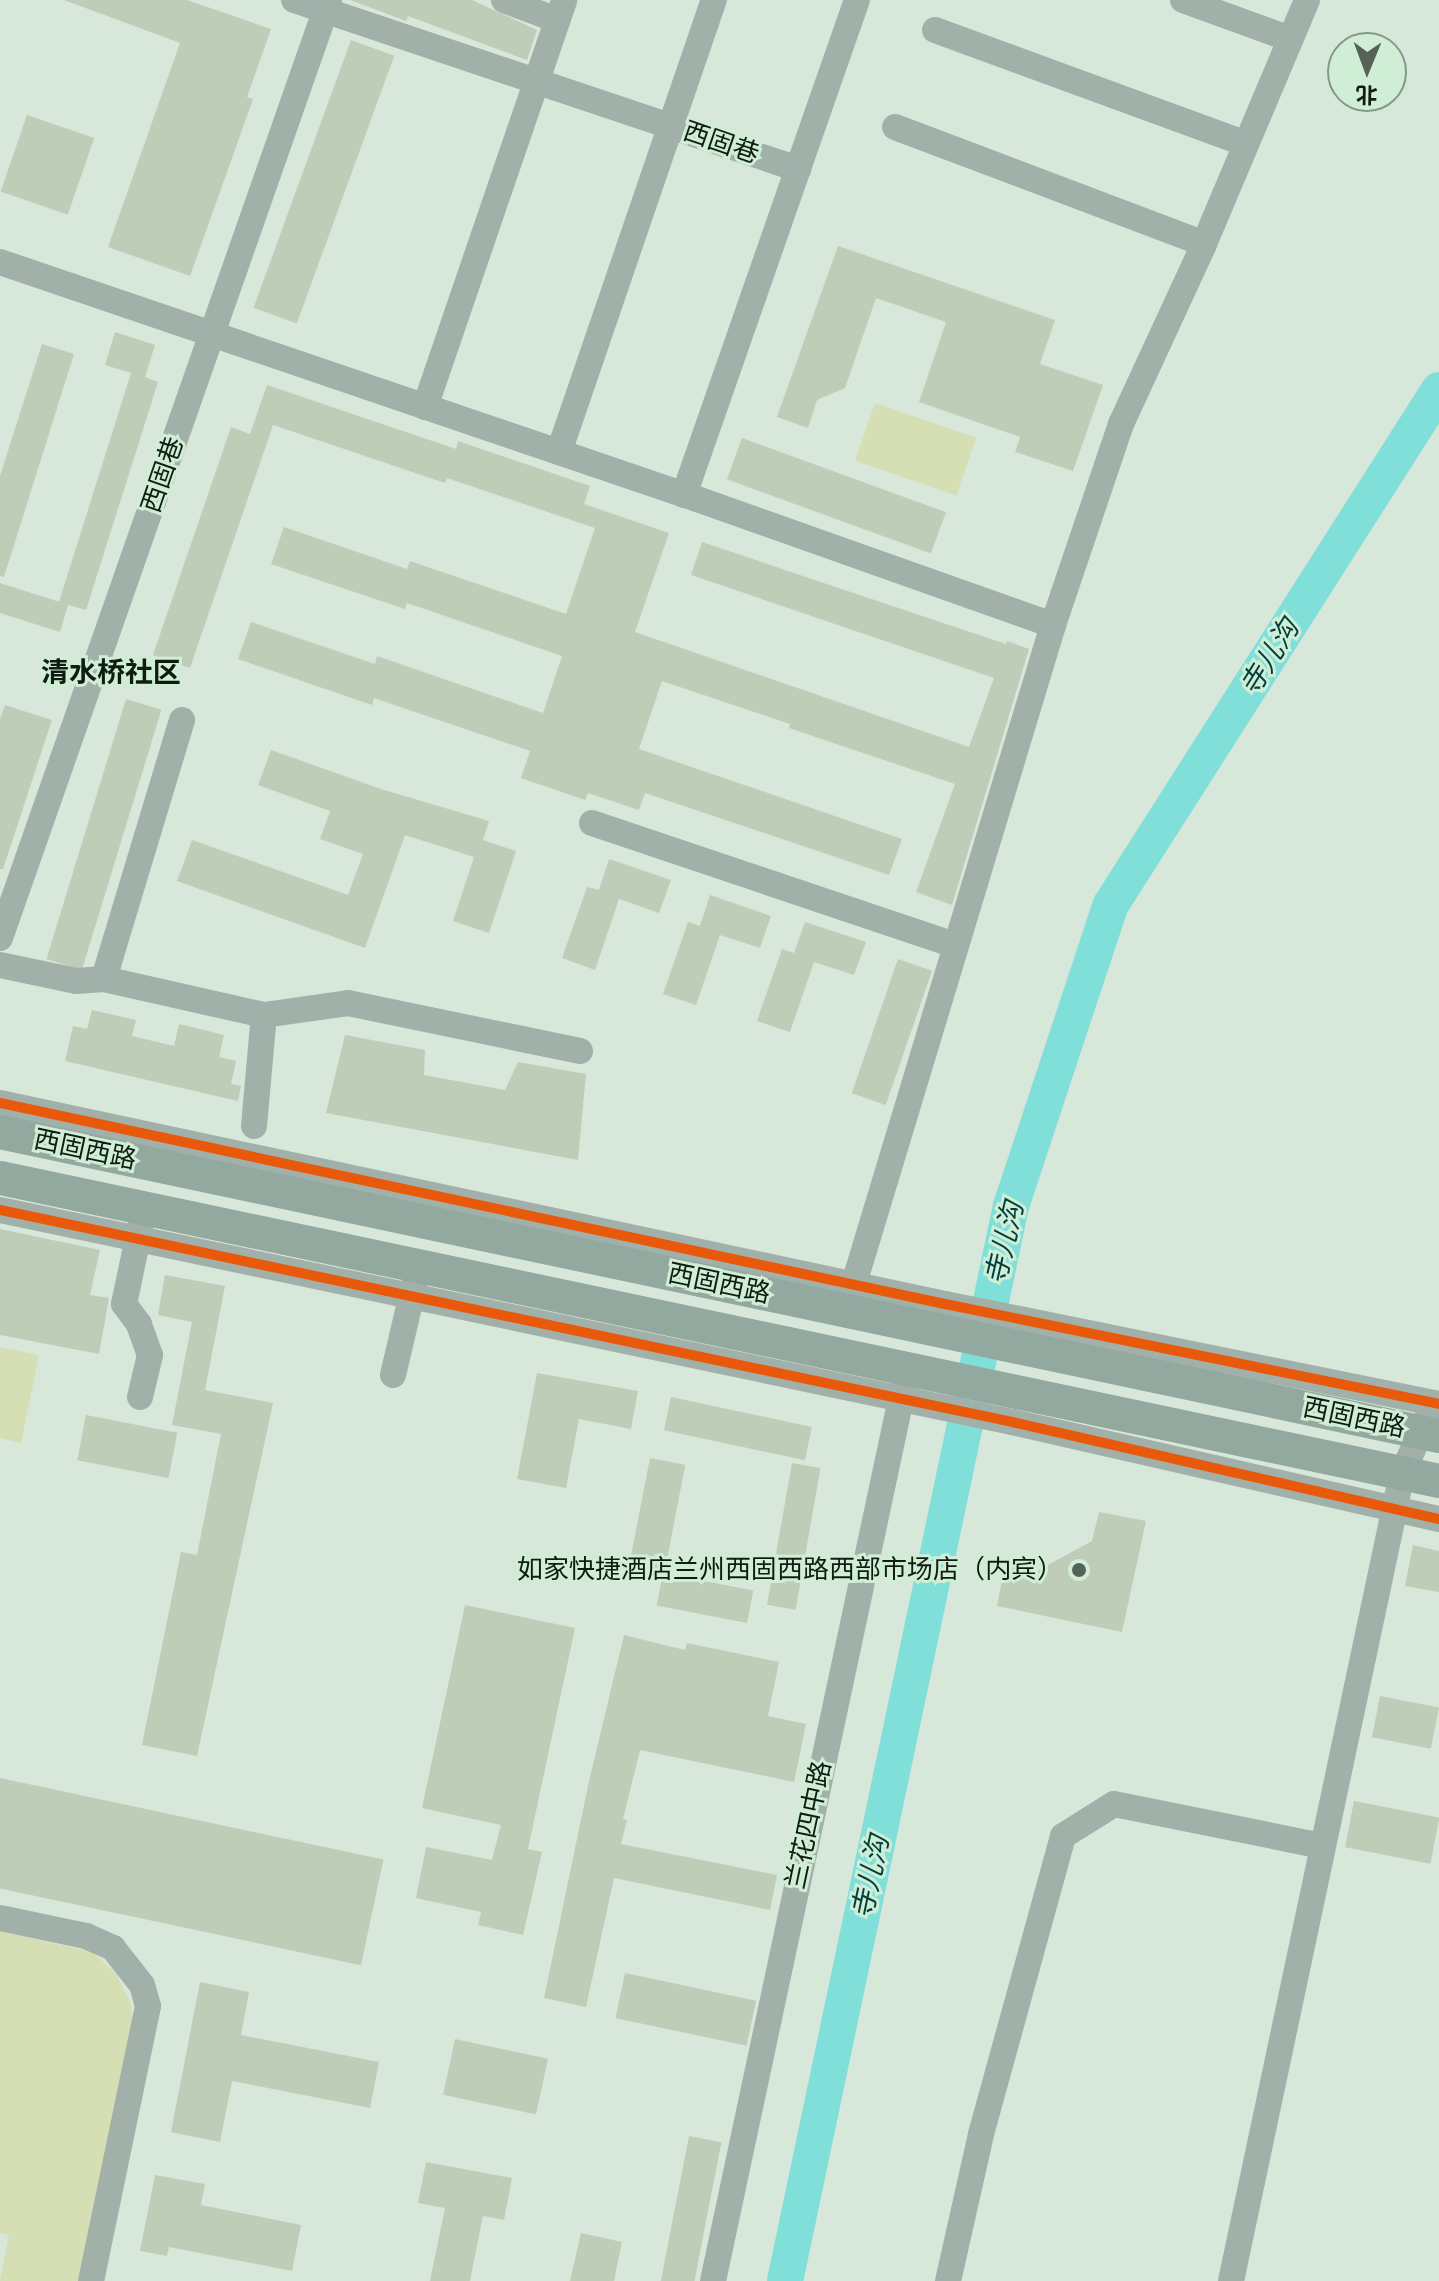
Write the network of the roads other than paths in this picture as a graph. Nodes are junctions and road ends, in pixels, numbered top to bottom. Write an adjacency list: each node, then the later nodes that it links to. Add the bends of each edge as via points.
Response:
1 (294, 0): 7 (street)
2 (504, 0): 8 (street)
3 (714, 0): 12 (street)
4 (857, 0): 15 (street)
5 (1183, 0): 10 (street)
6 (1307, 0): 10 (street)
7 (327, 6): 11 (street, 西固巷); 18 (street, 西固巷)
8 (561, 10): 11 (street)
9 (935, 30): 14 (street)
10 (1290, 39): 14 (street)
11 (535, 81): 12 (street, 西固巷); 19 (street)
12 (670, 126): 15 (street, 西固巷); 20 (street)
13 (895, 127): 16 (street)
14 (1246, 144): 16 (street)
15 (798, 169): 21 (street)
16 (1204, 244): 22 (street, via 1121,424)
17 (0, 262): 18 (street)
18 (212, 335): 19 (street); 25 (street, 西固巷)
19 (425, 407): 20 (street)
20 (559, 452): 21 (street)
21 (684, 495): 22 (street)
22 (1053, 625): 26 (street)
23 (182, 720): 28 (street)
24 (592, 823): 26 (street)
25 (0, 938)
26 (955, 945): 38 (street)
27 (0, 965): 28 (street, via 76,981)
28 (104, 979): 29 (street)
29 (264, 1015): 30 (street, via 348,1003); 32 (street)
30 (580, 1051)
31 (0, 1103): 38 (street)
32 (254, 1126)
33 (0, 1132): 38 (main road, 西固西路)
34 (0, 1178): 36 (main road, 西固西路)
35 (0, 1210): 36 (street)
36 (141, 1224): 37 (main road, 西固西路); 41 (street, via 124,1304 139,1324 150,1355)
37 (415, 1281): 39 (street); 40 (main road, 西固西路)
38 (849, 1298): 43 (main road, 西固西路)
39 (393, 1375)
40 (915, 1387): 42 (main road, 西固西路); 51 (street, 兰花四中路)
41 (140, 1397)
42 (1015, 1407): 44 (main road, 西固西路); 46 (street)
43 (1434, 1413): 44 (street)
44 (1402, 1474): 45 (main road, 西固西路); 46 (street)
45 (1439, 1481)
46 (1395, 1510): 47 (street); 48 (street)
47 (1439, 1519)
48 (1322, 1846): 52 (street, via 1114,1804 1063,1836 981,2134); 53 (street)
49 (0, 1918): 50 (street, via 86,1936 113,1948 131,1968 148,2006)
50 (91, 2281)
51 (713, 2281)
52 (948, 2281)
53 (1231, 2281)

